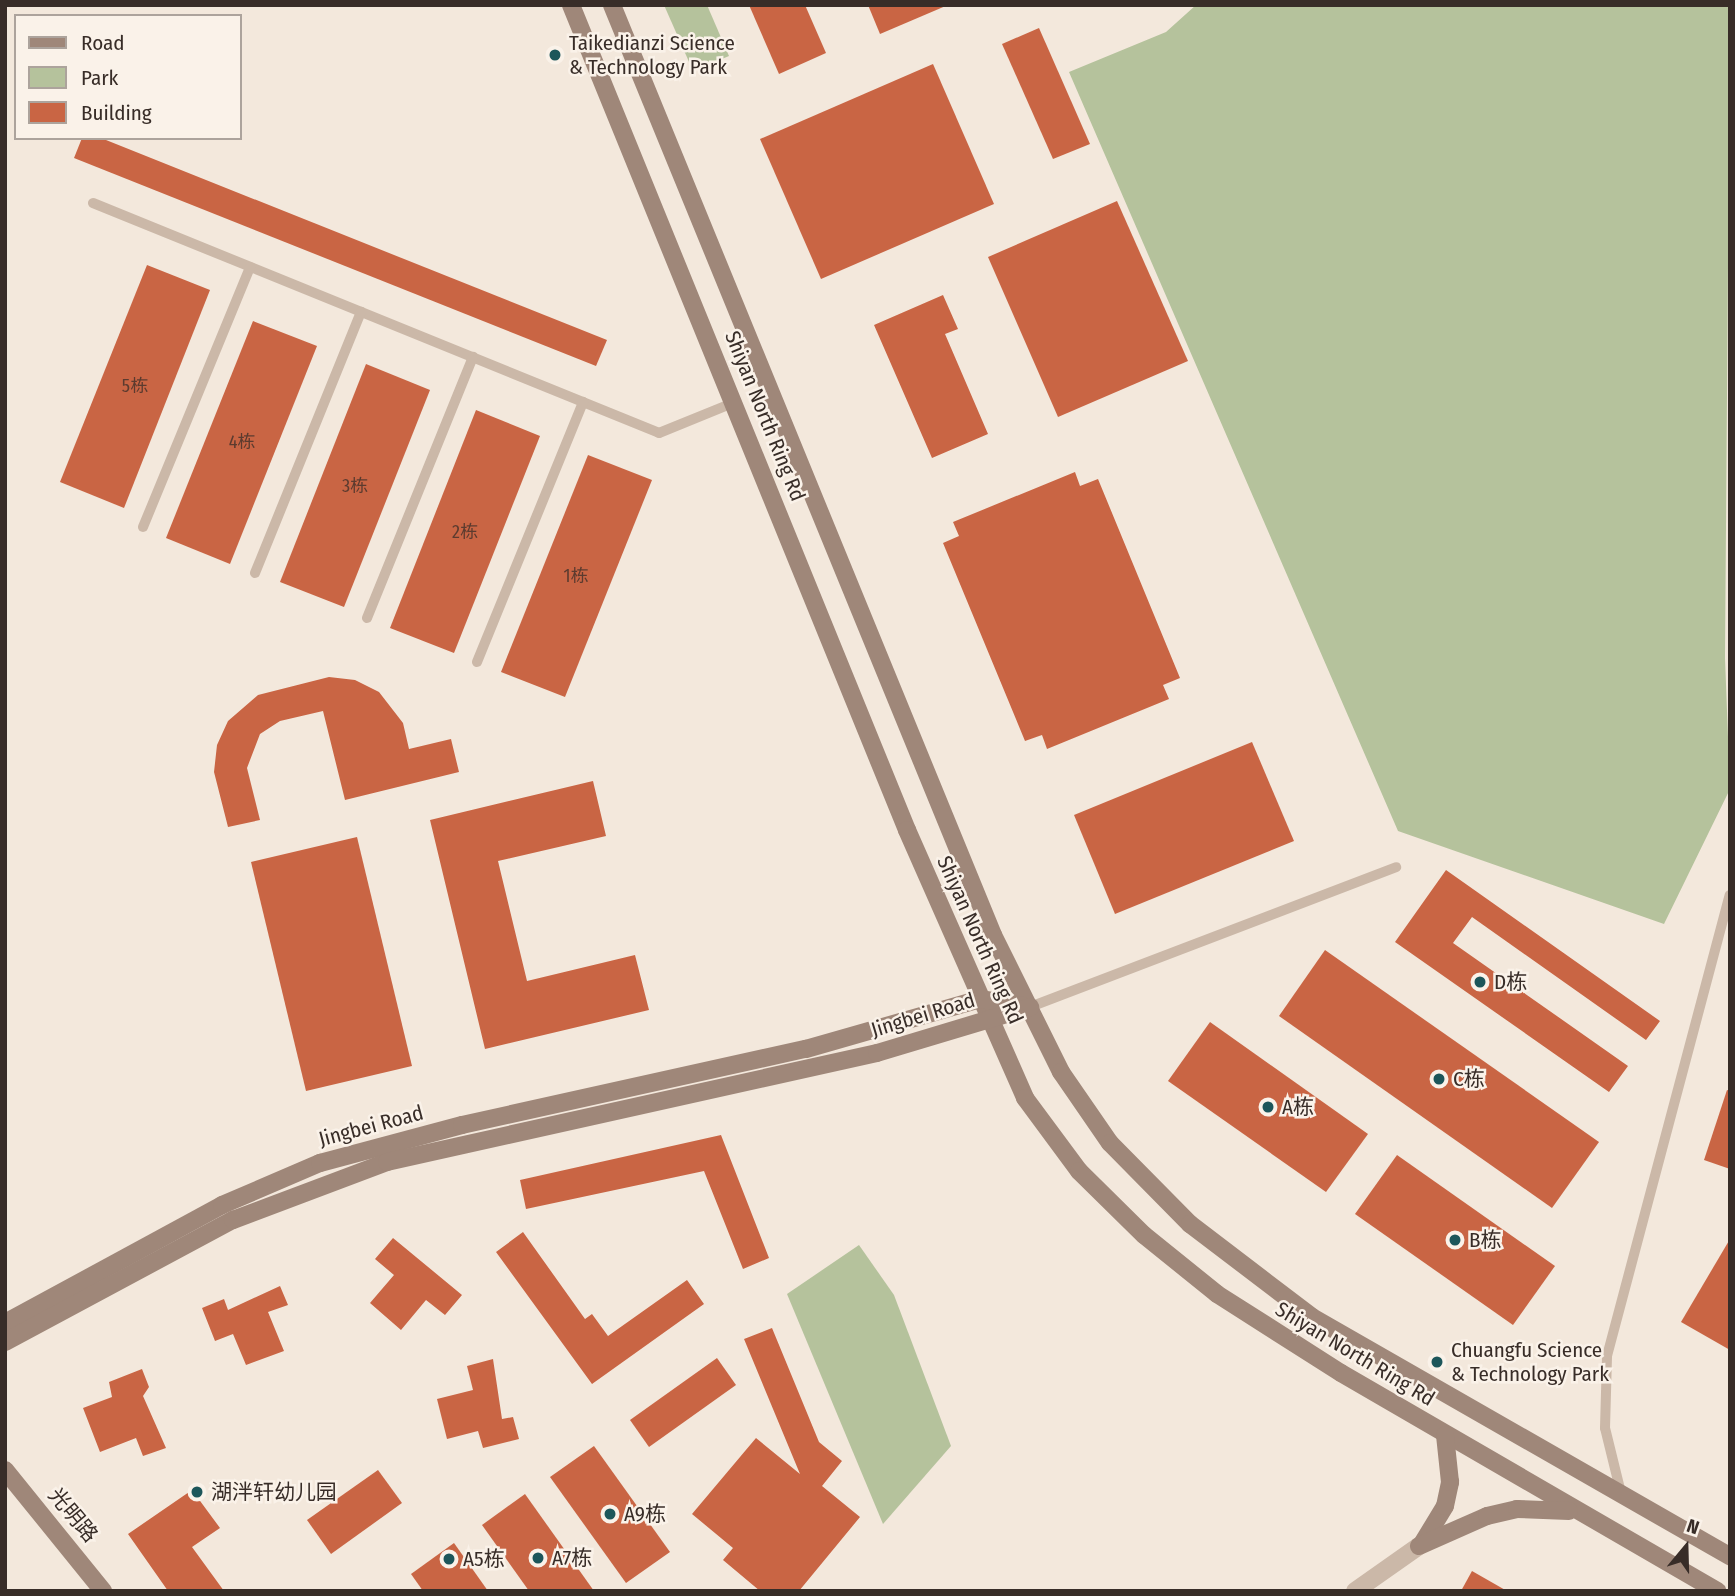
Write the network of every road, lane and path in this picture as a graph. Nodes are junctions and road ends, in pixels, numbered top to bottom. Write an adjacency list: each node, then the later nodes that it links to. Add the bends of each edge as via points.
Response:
1 (570, 5): 8 (main road, Shiyan North Ring Rd)
2 (612, 5): 16 (main road, Shiyan North Ring Rd, via 884,678 993,935)
3 (93, 203): 4 (lane)
4 (250, 267): 5 (lane); 9 (lane)
5 (361, 312): 6 (lane); 10 (lane)
6 (473, 357): 7 (lane); 11 (lane)
7 (583, 402): 8 (lane, via 659,433); 12 (lane)
8 (735, 402): 15 (main road, Shiyan North Ring Rd)
9 (143, 527)
10 (255, 573)
11 (367, 618)
12 (477, 663)
13 (1396, 867): 16 (lane)
14 (1730, 895): 22 (lane, via 1607,1356 1605,1428)
15 (980, 999): 16 (main road, Jingbei Road); 17 (main road, Shiyan North Ring Rd); 18 (main road, Jingbei Road, via 806,1049 462,1125 320,1163 222,1205)
16 (1030, 1007): 17 (main road, Jingbei Road); 22 (main road, Shiyan North Ring Rd, via 1061,1072 1110,1143 1156,1193 1258,1280)
17 (989, 1019): 19 (main road, Jingbei Road, via 877,1053 353,1173 163,1254); 20 (main road, Shiyan North Ring Rd, via 1025,1098 1079,1171 1143,1235 1217,1294)
18 (5, 1323)
19 (5, 1342)
20 (1445, 1434): 23 (main road, Shiyan North Ring Rd); 24 (main road, via 1450,1458 1445,1506)
21 (5, 1470): 26 (main road, 光明路)
22 (1622, 1494): 25 (main road, Shiyan North Ring Rd)
23 (1579, 1513): 24 (main road, via 1507,1511); 28 (main road, Shiyan North Ring Rd)
24 (1419, 1546): 27 (street)
25 (1730, 1556)
26 (103, 1591)
27 (1355, 1591)
28 (1717, 1591)

